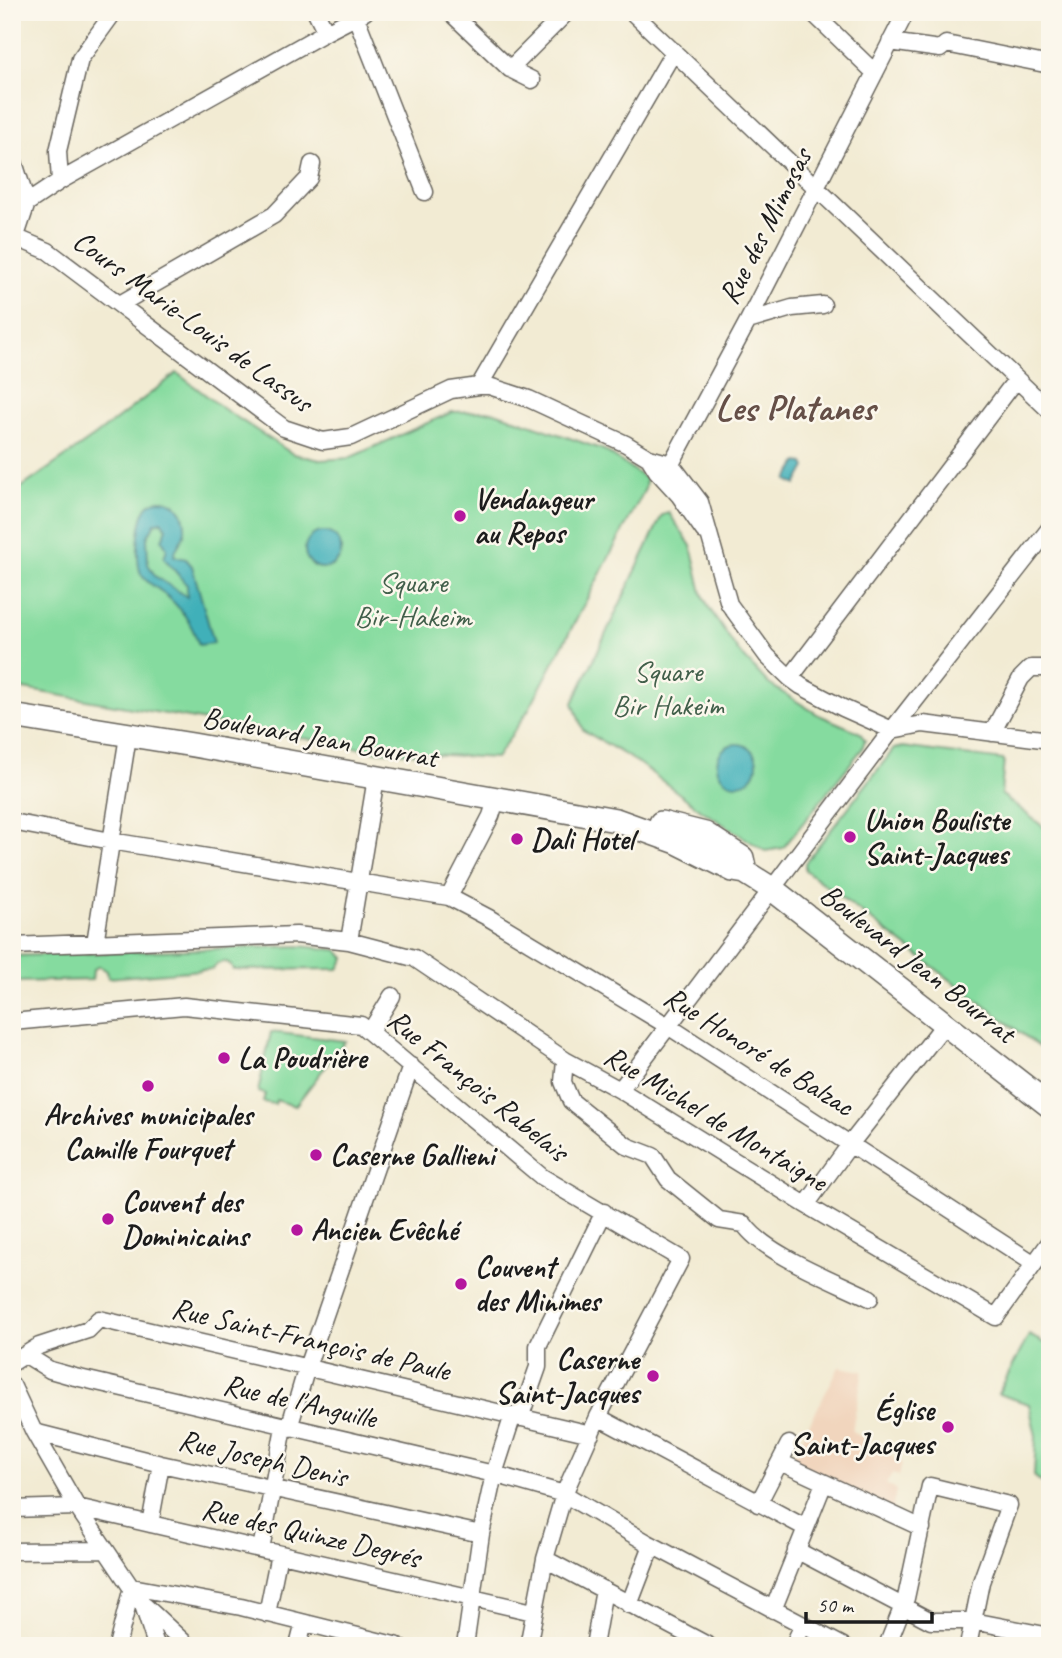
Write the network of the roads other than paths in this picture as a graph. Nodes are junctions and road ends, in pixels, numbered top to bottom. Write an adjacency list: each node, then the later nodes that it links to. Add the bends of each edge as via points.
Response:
1 (114, 12): 18 (street, via 80,59 58,151)
2 (316, 12): 9 (street)
3 (450, 12): 13 (street)
4 (567, 12): 13 (street)
5 (632, 12): 11 (street)
6 (812, 12): 14 (street)
7 (906, 12): 10 (street, Rue des Mimosas)
8 (360, 15): 9 (street); 20 (street)
9 (326, 32): 18 (street)
10 (890, 42): 12 (street, via 940,49 946,44); 14 (street, Rue des Mimosas)
11 (674, 51): 19 (street); 27 (street)
12 (1050, 65)
13 (510, 69): 15 (street)
14 (875, 73): 19 (street, Rue des Mimosas)
15 (533, 80)
16 (12, 156): 21 (street)
17 (312, 164): 23 (street, via 309,178 274,215)
18 (60, 181): 21 (street)
19 (815, 188): 25 (street, Rue des Mimosas); 26 (street)
20 (425, 192)
21 (27, 203): 22 (street)
22 (14, 236): 23 (street, Cours Marie-Louis de Lassus, via 48,251)
23 (120, 304): 27 (street, Cours Marie-Louis de Lassus, via 284,428 323,441 351,437 451,390)
24 (823, 305): 25 (street)
25 (748, 321): 30 (street, Rue des Mimosas)
26 (1016, 380): 28 (street); 34 (street)
27 (479, 386): 29 (street, Cours Marie-Louis de Lassus, via 529,400)
28 (1050, 411)
29 (649, 458): 30 (street, Cours Marie-Louis de Lassus); 32 (street, Cours Marie-Louis de Lassus)
30 (671, 464): 32 (street, Cours Marie-Louis de Lassus, via 700,502)
31 (1050, 528): 36 (street)
32 (710, 542): 34 (street, Cours Marie-Louis de Lassus, via 733,610)
33 (1050, 668): 37 (street, via 1031,668 1021,678)
34 (790, 678): 36 (street, Cours Marie-Louis de Lassus)
35 (12, 716): 38 (main road, Boulevard Jean Bourrat)
36 (892, 730): 37 (street, via 923,724); 45 (street)
37 (992, 733): 39 (street)
38 (128, 736): 40 (main road, Boulevard Jean Bourrat); 43 (street)
39 (1050, 740)
40 (376, 778): 41 (main road, Boulevard Jean Bourrat); 44 (street)
41 (496, 800): 45 (main road, Boulevard Jean Bourrat, via 616,820 643,819 705,834 742,858 745,872); 46 (street)
42 (12, 822): 43 (street, Rue Honoré de Balzac)
43 (111, 841): 44 (street, Rue Honoré de Balzac); 48 (street)
44 (359, 882): 46 (street, Rue Honoré de Balzac); 47 (street)
45 (772, 888): 52 (main road, Boulevard Jean Bourrat); 53 (street)
46 (449, 897): 53 (street, Rue Honoré de Balzac)
47 (349, 941): 48 (street, Rue Michel de Montaigne, via 296,935); 55 (street, Rue Michel de Montaigne, via 414,958)
48 (95, 943): 49 (street, Rue Michel de Montaigne)
49 (12, 946)
50 (392, 996): 54 (street)
51 (12, 1023): 54 (street, Rue François Rabelais, via 184,1006 360,1024)
52 (944, 1025): 58 (main road, Boulevard Jean Bourrat); 59 (street)
53 (668, 1026): 57 (street); 59 (street, Rue Honoré de Balzac)
54 (370, 1032): 56 (street, Rue François Rabelais)
55 (565, 1060): 57 (street, Rue Michel de Montaigne); 64 (street, via 563,1082 571,1101 627,1146 653,1156 668,1179 719,1220 744,1224 752,1236 784,1255)
56 (411, 1066): 61 (street, Rue François Rabelais, via 542,1177); 66 (street)
57 (620, 1090): 60 (street, Rue Michel de Montaigne)
58 (1050, 1106)
59 (851, 1143): 60 (street); 63 (street, Rue Honoré de Balzac)
60 (806, 1205): 63 (street, Rue Michel de Montaigne, via 996,1317)
61 (604, 1212): 68 (street, via 538,1346 538,1367); 69 (street, Rue François Rabelais, via 681,1259)
62 (1050, 1242): 63 (street)
63 (1033, 1263)
64 (870, 1298)
65 (19, 1359): 66 (street, Rue Saint-François de Paule, via 39,1346 88,1330 99,1319); 70 (street, Rue de l'Anguille)
66 (307, 1367): 68 (street, Rue Saint-François de Paule); 70 (street)
67 (12, 1385): 71 (street)
68 (517, 1416): 72 (street, Rue Saint-François de Paule); 76 (street)
69 (598, 1418): 72 (street); 80 (street)
70 (287, 1427): 76 (street, Rue de l'Anguille); 78 (street)
71 (34, 1432): 75 (street, Rue Joseph Denis); 81 (street)
72 (591, 1434): 79 (street)
73 (789, 1444): 74 (street)
74 (780, 1462): 77 (street); 80 (street)
75 (161, 1464): 78 (street, Rue Joseph Denis); 83 (street)
76 (494, 1474): 79 (street, Rue de l'Anguille); 86 (street)
77 (824, 1483): 84 (street); 85 (street)
78 (272, 1489): 86 (street, Rue Joseph Denis); 88 (street)
79 (564, 1494): 87 (street, Rue de l'Anguille); 93 (street)
80 (758, 1503): 84 (street)
81 (77, 1507): 82 (street, Rue des Quinze Degrés); 83 (street, Rue des Quinze Degrés); 89 (street)
82 (12, 1509)
83 (150, 1524): 88 (street, Rue des Quinze Degrés)
84 (806, 1528): 90 (street)
85 (922, 1528): 99 (street); 103 (street, via 930,1486 1007,1511 981,1583)
86 (481, 1534): 96 (street)
87 (652, 1545): 98 (street); 100 (street, Rue de l'Anguille)
88 (261, 1549): 92 (street, Rue des Quinze Degrés)
89 (104, 1550): 91 (street); 94 (street)
90 (796, 1550): 99 (street); 100 (street)
91 (12, 1551)
92 (279, 1554): 96 (street, Rue des Quinze Degrés); 102 (street)
93 (545, 1559): 95 (street); 101 (street)
94 (132, 1587): 97 (street); 102 (street); 107 (street)
95 (604, 1590): 98 (street); 114 (street)
96 (471, 1599): 101 (street, Rue des Quinze Degrés); 112 (street)
97 (143, 1605): 108 (street); 109 (street)
98 (629, 1605): 115 (street)
99 (903, 1606): 103 (street, via 931,1621); 118 (street)
100 (773, 1610): 105 (street, Rue de l'Anguille)
101 (533, 1612): 113 (street)
102 (267, 1614): 104 (street)
103 (973, 1621): 106 (street); 119 (street)
104 (304, 1623): 110 (street); 111 (street)
105 (803, 1625): 116 (street); 117 (street, Rue de l'Anguille)
106 (1050, 1636)
107 (117, 1646)
108 (158, 1646)
109 (188, 1646)
110 (298, 1646)
111 (398, 1646)
112 (465, 1646)
113 (528, 1646)
114 (594, 1646)
115 (709, 1646)
116 (793, 1646)
117 (843, 1646)
118 (887, 1646)
119 (968, 1646)

